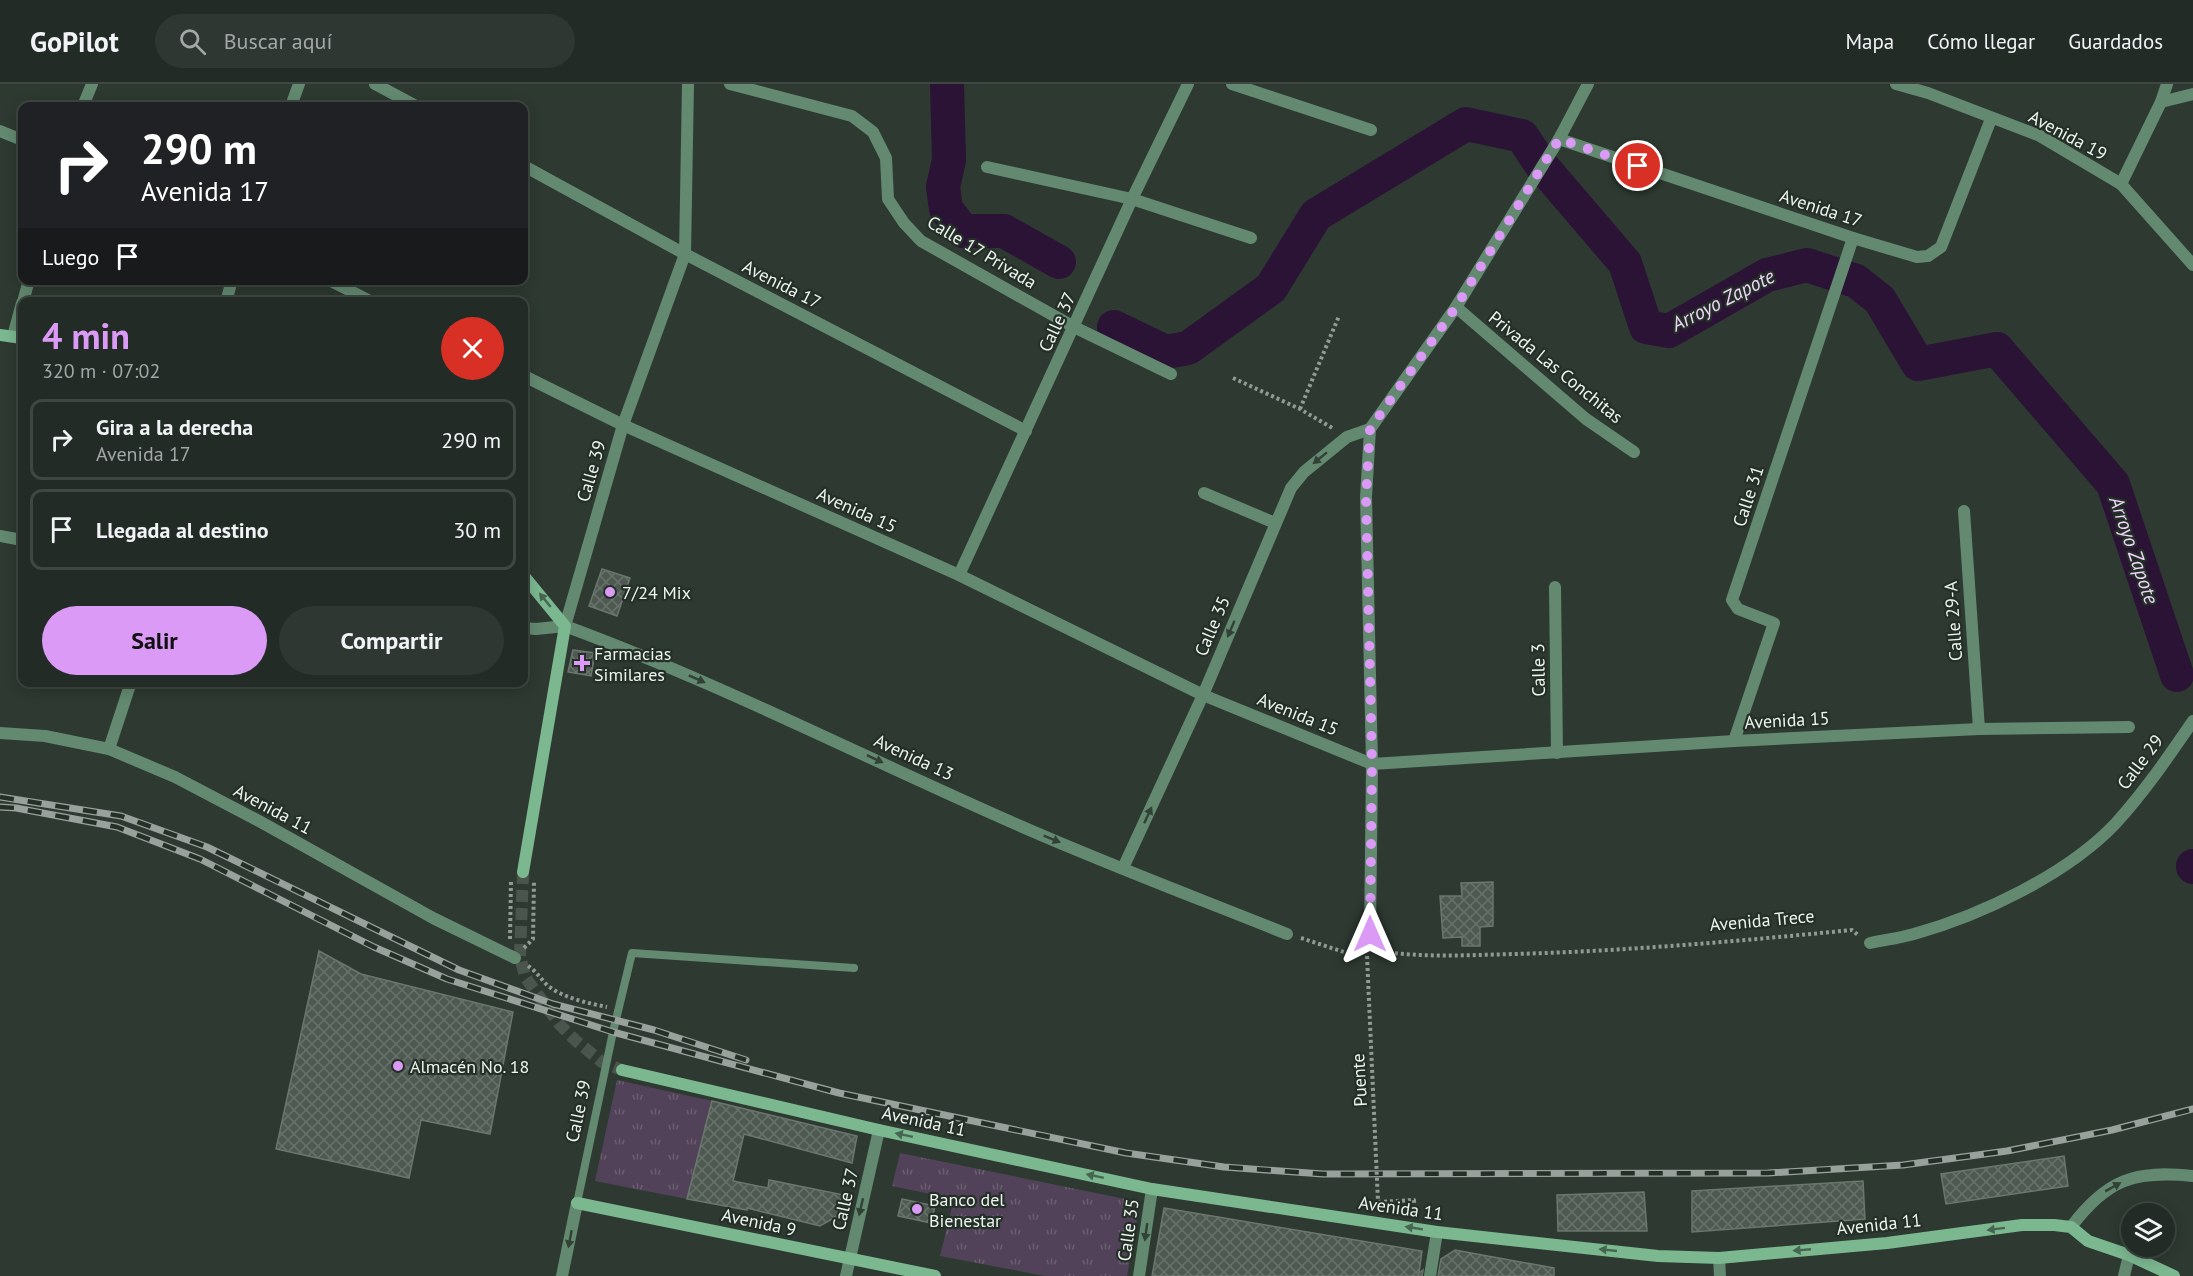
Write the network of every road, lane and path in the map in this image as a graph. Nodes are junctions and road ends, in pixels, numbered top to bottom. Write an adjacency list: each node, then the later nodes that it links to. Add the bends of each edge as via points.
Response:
1 (92, 84): 12 (street)
2 (299, 84): 13 (street)
3 (375, 84): 14 (street)
4 (688, 84): 27 (street, Calle 39)
5 (730, 84): 33 (street, Calle 17 Privada, via 852,116 873,132 886,158 888,199 921,241)
6 (1188, 84): 24 (street, Calle 37)
7 (1232, 84): 17 (street)
8 (1588, 84): 20 (street)
9 (1896, 84): 16 (street, Avenida 19)
10 (2167, 84): 15 (street)
11 (2193, 94): 15 (street)
12 (85, 102)
13 (292, 102)
14 (409, 102)
15 (2161, 102): 23 (street)
16 (1991, 118): 23 (street, Avenida 19, via 2040,136); 26 (street, Avenida 17, via 1941,247 1928,256 1917,257)
17 (1371, 130)
18 (0, 131): 19 (street)
19 (18, 138)
20 (1559, 139): 26 (street, Avenida 17); 31 (street)
21 (528, 167): 27 (street, Avenida 17)
22 (987, 167): 24 (street)
23 (2121, 184): 28 (street)
24 (1132, 199): 25 (street); 33 (street, Calle 37)
25 (1251, 238)
26 (1854, 238): 61 (street, Calle 31, via 1732,600 1738,609 1774,623)
27 (685, 254): 40 (street, Calle 39); 42 (street, Avenida 17)
28 (2193, 265)
29 (339, 285): 30 (street)
30 (362, 297)
31 (1456, 307): 41 (street); 44 (street, Privada Las Conchitas, via 1586,419)
32 (1339, 316): 39 (path)
33 (1074, 327): 36 (street, Calle 17 Privada); 42 (street, Calle 37)
34 (0, 335): 35 (main road)
35 (18, 337)
36 (1172, 375)
37 (528, 378): 40 (street, Avenida 15)
38 (1233, 378): 39 (path)
39 (1300, 409): 43 (path)
40 (623, 424): 50 (street, Avenida 15); 53 (street, Calle 39)
41 (1370, 429): 43 (street, Calle 35); 64 (street, via 1366,497)
42 (1026, 431): 50 (street, Calle 37)
43 (1347, 437): 47 (street, Calle 35, one-way to 47, via 1304,472 1291,488)
44 (1634, 452)
45 (1204, 493): 47 (street)
46 (1964, 511): 59 (street, Calle 29-A)
47 (1275, 523): 56 (street, Calle 35, one-way to 56)
48 (0, 536): 49 (street)
49 (18, 539)
50 (959, 575): 56 (street, Avenida 15)
51 (528, 581): 53 (main road, one-way to 51)
52 (1555, 587): 63 (street, Calle 3)
53 (565, 626): 54 (street, Avenida 13); 65 (street, Avenida 13, one-way to 65, via 630,650 1011,822); 66 (main road, Calle 39)
54 (528, 628)
55 (129, 687): 62 (street)
56 (1203, 695): 64 (street, Avenida 15); 65 (street, Calle 35, one-way to 56)
57 (2193, 721): 69 (street, Calle 29, via 2115,824 2072,861 1999,902 1915,934)
58 (2129, 727): 59 (street, Avenida 15)
59 (1979, 729): 61 (street, Avenida 15)
60 (0, 733): 62 (street, Avenida 11, via 45,736)
61 (1734, 741): 63 (street, Avenida 15)
62 (109, 749): 72 (street, Avenida 11, via 175,777 433,918)
63 (1557, 753): 64 (street, Avenida 15)
64 (1372, 764): 68 (street)
65 (1123, 868): 67 (street, Avenida 13)
66 (523, 872)
67 (1287, 934): 68 (path, via 1350,954 1361,946 1365,934)
68 (1370, 934)
69 (1870, 943): 70 (path, Avenida Trece, via 1852,930 1580,952 1408,956)
70 (1378, 951)
71 (1367, 956): 79 (path, Puente, bridge, via 1378,1202)
72 (515, 957): 74 (path, via 535,970 548,986 588,1003)
73 (854, 968): 74 (lane, Calle 39, via 632,953)
74 (618, 1009): 80 (lane, Calle 39)
75 (622, 1070): 76 (main road, Avenida 11)
76 (879, 1130): 78 (main road, Avenida 11, one-way to 76); 87 (street, Calle 37, one-way to 87)
77 (2193, 1176): 81 (street, one-way to 77, via 2087,1205 2117,1184 2139,1175)
78 (1152, 1189): 82 (main road, Avenida 11, one-way to 78); 91 (street, Calle 35, one-way to 91)
79 (1414, 1200)
80 (577, 1203): 87 (main road, Avenida 9); 88 (street, Calle 39, one-way to 88)
81 (2071, 1227): 83 (main road, via 2088,1240); 86 (main road, Avenida 11, one-way to 86, via 2022,1225)
82 (1437, 1232): 86 (main road, Avenida 11, one-way to 82, via 1658,1256); 92 (street)
83 (2121, 1252)
84 (2129, 1257): 94 (street)
85 (2133, 1257): 95 (main road)
86 (1719, 1258): 93 (street)
87 (849, 1259): 89 (street, Calle 37); 90 (main road, Avenida 9)
88 (562, 1276)
89 (846, 1276)
90 (935, 1276)
91 (1139, 1276)
92 (1430, 1276)
93 (1720, 1276)
94 (2124, 1276)
95 (2174, 1276)

